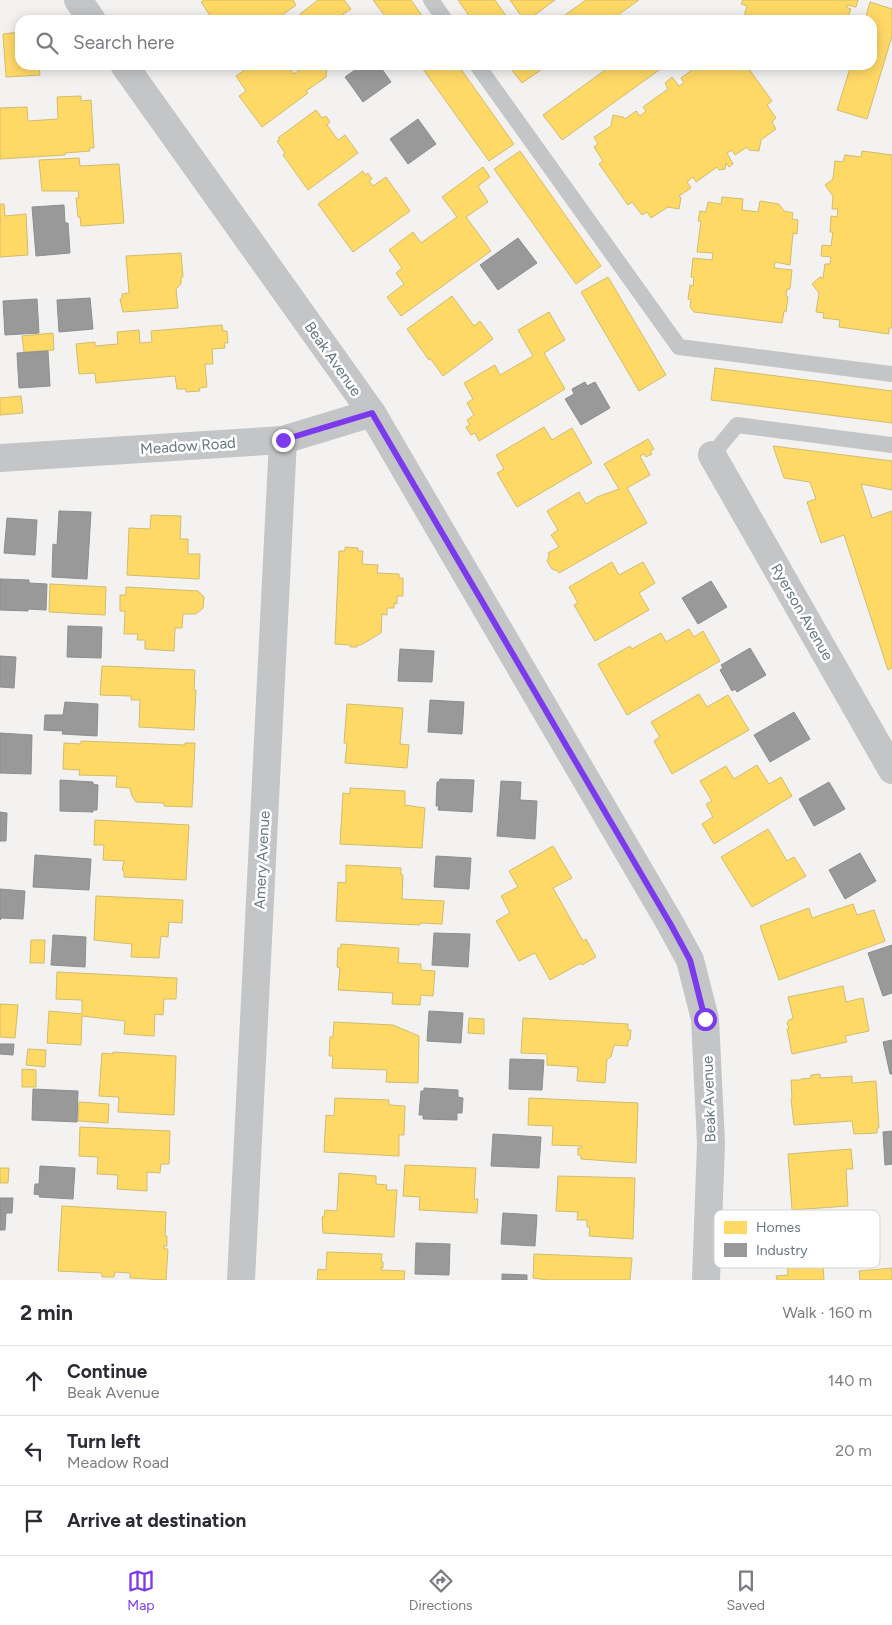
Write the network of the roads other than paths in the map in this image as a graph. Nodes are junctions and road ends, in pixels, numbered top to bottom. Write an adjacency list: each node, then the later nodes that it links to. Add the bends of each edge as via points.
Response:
1 (78, 0): 3 (street)
2 (431, 0): 4 (lane)
3 (88, 15)
4 (442, 15)
5 (128, 70): 8 (street, Beak Avenue)
6 (481, 70): 7 (lane, via 679,347)
7 (892, 374)
8 (372, 413): 9 (street, Meadow Road); 15 (street, Beak Avenue, via 690,960 705,1019 710,1088)
9 (283, 440): 12 (street, Meadow Road); 14 (street, Amery Avenue)
10 (892, 445): 11 (lane, via 737,426)
11 (712, 455): 13 (street, Ryerson Avenue)
12 (0, 458)
13 (892, 770)
14 (240, 1280)
15 (706, 1280)

